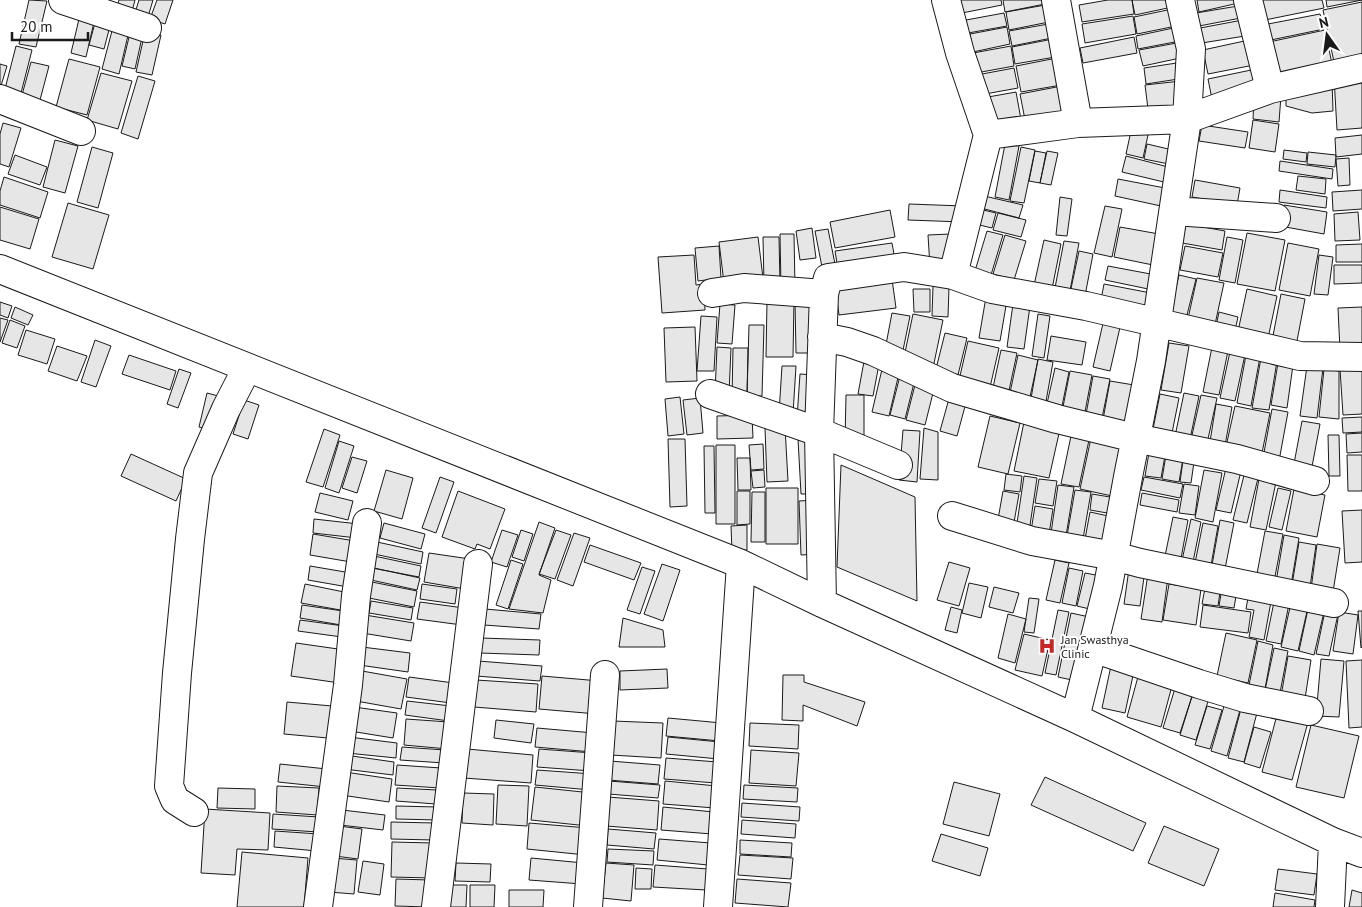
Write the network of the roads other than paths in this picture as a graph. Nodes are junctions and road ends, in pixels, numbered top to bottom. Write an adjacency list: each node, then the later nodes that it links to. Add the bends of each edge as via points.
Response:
1 (63, 0): 6 (street)
2 (946, 0): 13 (street)
3 (1056, 0): 11 (street)
4 (1180, 0): 10 (street, via 1191,48)
5 (1248, 0): 8 (street)
6 (147, 28)
7 (1362, 68): 8 (street)
8 (1270, 89): 10 (street)
9 (0, 99): 12 (street)
10 (1187, 119): 11 (street); 14 (street)
11 (1078, 124): 13 (street)
12 (81, 131)
13 (988, 135): 17 (street)
14 (1174, 211): 15 (street); 20 (street)
15 (1276, 218)
16 (0, 269): 23 (street)
17 (953, 275): 19 (street, via 904,267 847,275 828,278); 20 (street, via 992,289)
18 (712, 292): 19 (street, via 744,288)
19 (824, 294): 21 (street)
20 (1157, 323): 22 (street, via 1300,356); 26 (street)
21 (822, 337): 25 (street); 26 (street, via 873,351 952,388)
22 (1362, 356)
23 (247, 368): 33 (street); 40 (street, via 198,473 190,539 169,786 175,800)
24 (710, 394): 25 (street)
25 (819, 432): 27 (street); 34 (street)
26 (1135, 438): 28 (street, via 1236,459); 31 (street)
27 (898, 465)
28 (1315, 481)
29 (952, 516): 31 (street, via 1032,541)
30 (367, 523): 43 (street)
31 (1114, 556): 35 (street); 36 (street)
32 (478, 564): 44 (street)
33 (742, 564): 34 (street); 46 (street)
34 (822, 603): 39 (street)
35 (1334, 603)
36 (1093, 648): 38 (street, via 1245,698); 39 (street)
37 (605, 675): 45 (street)
38 (1309, 711)
39 (1075, 718): 41 (street)
40 (194, 812)
41 (1333, 842): 42 (street); 47 (street)
42 (1362, 853)
43 (318, 907)
44 (436, 907)
45 (588, 907)
46 (718, 907)
47 (1330, 907)

